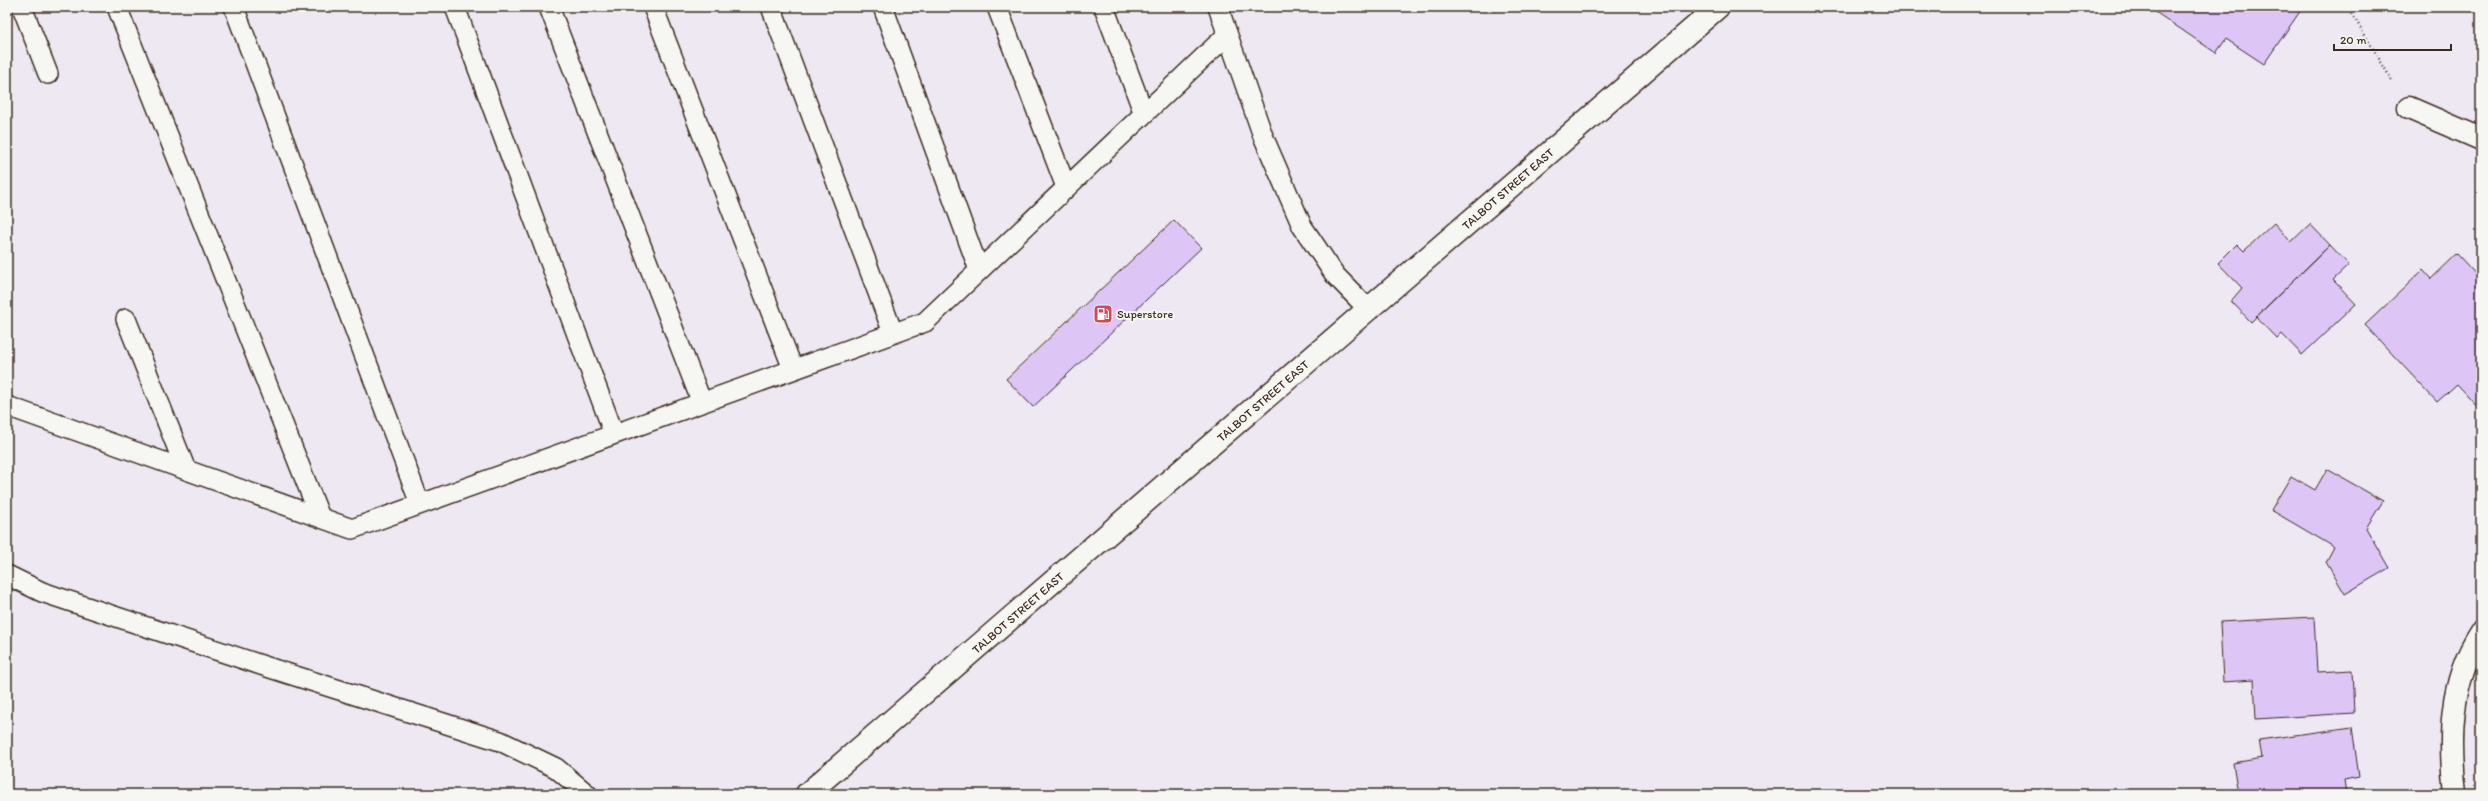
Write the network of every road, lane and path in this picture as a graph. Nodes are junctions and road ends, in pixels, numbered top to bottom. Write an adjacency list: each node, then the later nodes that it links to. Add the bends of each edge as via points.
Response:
1 (22, 7): 15 (lane)
2 (117, 7): 30 (lane)
3 (234, 7): 29 (lane)
4 (455, 7): 27 (lane)
5 (549, 7): 25 (lane)
6 (654, 7): 24 (lane)
7 (771, 7): 23 (lane)
8 (883, 7): 20 (lane)
9 (997, 7): 19 (lane)
10 (1104, 7): 17 (lane)
11 (1218, 7): 14 (lane)
12 (1718, 7): 21 (main road, TALBOT STREET EAST)
13 (2348, 7): 16 (path)
14 (1227, 35): 17 (lane); 21 (lane, via 1263,136 1302,226 1335,275)
15 (48, 74)
16 (2409, 108): 18 (main road)
17 (1144, 114): 19 (lane)
18 (2481, 140)
19 (1066, 187): 20 (lane)
20 (979, 270): 23 (lane, via 925,322)
21 (1369, 310): 34 (main road, TALBOT STREET EAST)
22 (126, 319): 28 (lane)
23 (893, 333): 24 (lane)
24 (793, 370): 25 (lane)
25 (702, 403): 27 (lane)
26 (7, 406): 28 (lane)
27 (614, 434): 29 (lane)
28 (186, 470): 30 (lane)
29 (420, 504): 30 (lane, via 352,528)
30 (320, 518)
31 (7, 575): 33 (lane, via 42,592 500,741 556,768)
32 (2481, 633): 35 (main road, via 2463,668 2455,697 2451,736)
33 (587, 794)
34 (807, 794)
35 (2455, 794)

